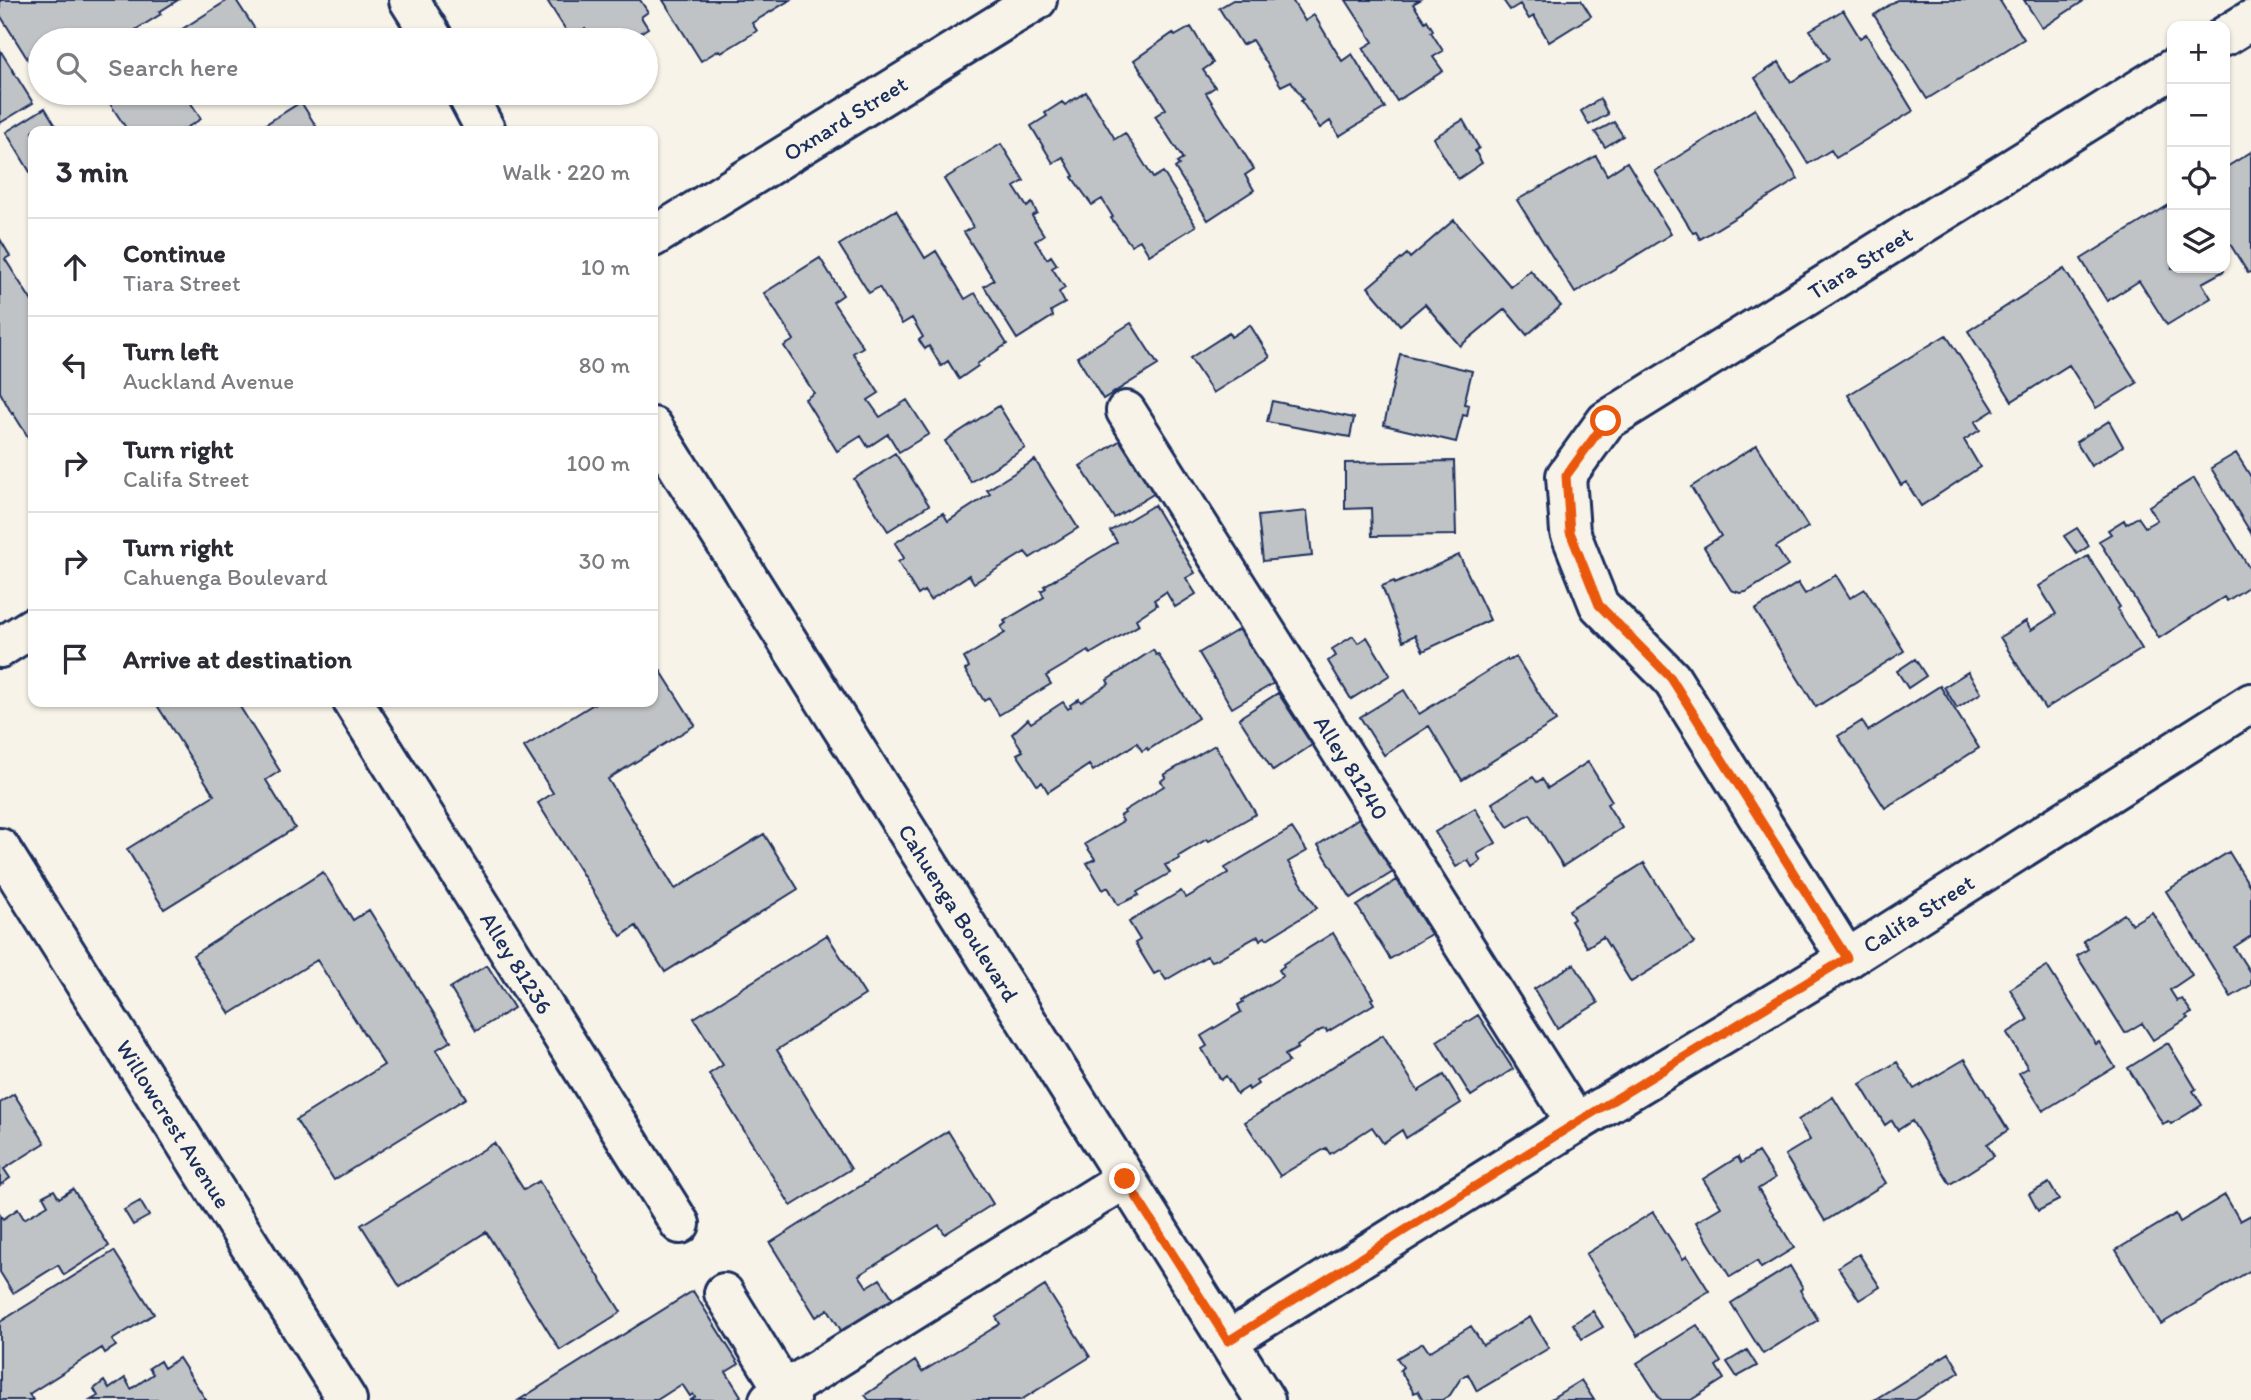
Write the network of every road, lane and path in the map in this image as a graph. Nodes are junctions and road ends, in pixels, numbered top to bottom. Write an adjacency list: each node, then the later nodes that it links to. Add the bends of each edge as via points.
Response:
1 (409, 0): 4 (street)
2 (1037, 0): 9 (street, Oxnard Street)
3 (2251, 20): 5 (street)
4 (426, 28)
5 (2230, 33)
6 (2167, 72): 17 (street, Tiara Street, via 1606,421 1566,476 1570,532 1599,605 1671,678)
7 (472, 105): 8 (street)
8 (483, 126)
9 (658, 234)
10 (1126, 411): 18 (street, Alley 81240)
11 (658, 435): 19 (street, Cahuenga Boulevard)
12 (28, 630): 13 (street)
13 (0, 648)
14 (2251, 703): 17 (street, Califa Street)
15 (356, 707): 20 (street, Alley 81236)
16 (0, 848): 24 (street, Willowcrest Avenue)
17 (1847, 958): 18 (street, Califa Street)
18 (1576, 1123): 22 (street, Califa Street)
19 (1125, 1179): 22 (street, Cahuenga Boulevard); 23 (street)
20 (680, 1223)
21 (724, 1293): 23 (street)
22 (1228, 1341): 25 (street, Cahuenga Boulevard)
23 (781, 1397)
24 (347, 1400)
25 (1265, 1400)

